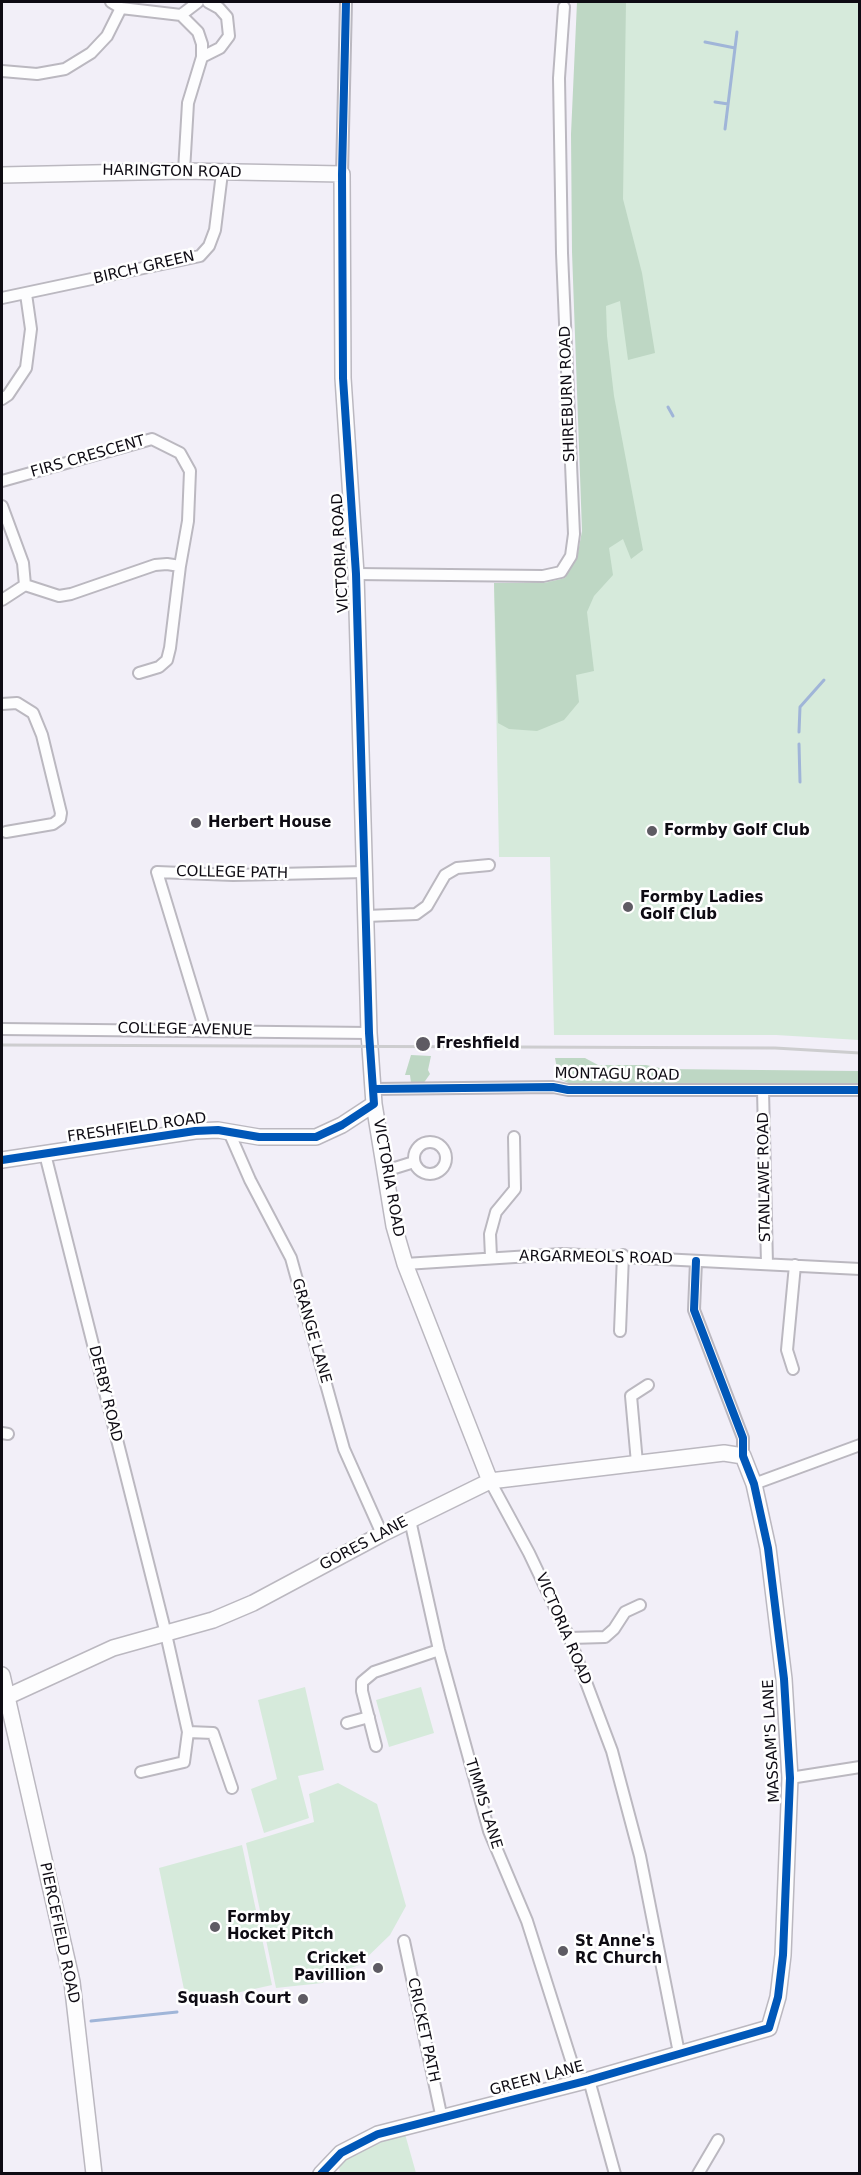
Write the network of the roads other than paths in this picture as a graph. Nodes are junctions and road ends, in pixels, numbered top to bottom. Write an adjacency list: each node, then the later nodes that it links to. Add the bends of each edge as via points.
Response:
1 (111, 2): 5 (street)
2 (198, 2): 7 (street)
3 (208, 2): 8 (street, via 227,17 229,36 220,48)
4 (346, 2): 12 (street, VICTORIA ROAD)
5 (122, 8): 7 (street); 9 (street, via 107,36 91,53 65,69 37,74)
6 (564, 8): 20 (street, SHIREBURN ROAD, via 559,101 574,534 571,556 561,572 543,576)
7 (181, 15): 8 (street, via 198,32)
8 (202, 57): 10 (street, via 188,103)
9 (2, 71)
10 (184, 171): 11 (street, HARINGTON ROAD); 13 (street, HARINGTON ROAD)
11 (222, 173): 12 (street, HARINGTON ROAD); 14 (street, BIRCH GREEN, via 215,230 200,256)
12 (342, 174): 20 (street, VICTORIA ROAD, via 343,378)
13 (2, 175)
14 (26, 294): 15 (street, BIRCH GREEN); 16 (street, via 31,329 26,368)
15 (2, 298)
16 (2, 399)
17 (2, 482): 19 (street, FIRS CRESCENT, via 152,439 166,444 180,453 189,471 188,520)
18 (2, 506): 21 (street, via 23,563)
19 (180, 566): 21 (street, via 155,565 59,596); 23 (street, FIRS CRESCENT, via 166,660 159,667)
20 (356, 574): 27 (street, VICTORIA ROAD)
21 (25, 585): 22 (street)
22 (2, 600)
23 (139, 673)
24 (2, 704): 25 (street, via 24,705 37,719 61,813 53,824)
25 (6, 832)
26 (489, 865): 28 (street, via 457,868 445,875 427,906 416,914)
27 (365, 872): 28 (street, VICTORIA ROAD); 30 (street, COLLEGE PATH, via 157,872)
28 (366, 916): 31 (street, VICTORIA ROAD)
29 (2, 1029): 30 (street, COLLEGE AVENUE)
30 (205, 1030): 31 (street, COLLEGE AVENUE)
31 (369, 1033): 34 (street, VICTORIA ROAD)
32 (763, 1090): 33 (street, MONTAGU ROAD); 34 (street, MONTAGU ROAD, via 553,1087); 45 (street, STANLAWE ROAD)
33 (860, 1090)
34 (374, 1096): 35 (street, FRESHFIELD ROAD, via 342,1125 316,1137 259,1137); 40 (street, VICTORIA ROAD)
35 (229, 1132): 37 (street, FRESHFIELD ROAD, via 195,1131); 57 (street, GRANGE LANE, via 291,1257 344,1449)
36 (514, 1137): 42 (street, via 515,1189 496,1212 490,1234)
37 (45, 1154): 38 (street, FRESHFIELD ROAD); 59 (street, DERBY ROAD)
38 (2, 1160)
39 (414, 1162): 40 (street)
40 (385, 1171): 44 (street, VICTORIA ROAD)
41 (623, 1255): 42 (street, ARGARMEOLS ROAD); 43 (street, ARGARMEOLS ROAD); 48 (street)
42 (491, 1257): 44 (street, ARGARMEOLS ROAD)
43 (696, 1261): 45 (street, ARGARMEOLS ROAD); 52 (street, via 694,1310 743,1438)
44 (405, 1264): 54 (street, VICTORIA ROAD)
45 (767, 1264): 46 (street, ARGARMEOLS ROAD)
46 (795, 1266): 47 (street, ARGARMEOLS ROAD); 49 (street, via 787,1350)
47 (860, 1269)
48 (620, 1331)
49 (793, 1369)
50 (648, 1385): 53 (street, via 631,1396)
51 (860, 1445): 55 (street)
52 (743, 1456): 53 (street, GORES LANE, via 724,1453); 55 (street, MASSAM'S LANE)
53 (637, 1463): 54 (street, GORES LANE)
54 (490, 1481): 56 (street, GORES LANE); 60 (street, VICTORIA ROAD)
55 (754, 1485): 70 (street, MASSAM'S LANE, via 770,1559 784,1678)
56 (410, 1520): 57 (street, GORES LANE); 61 (street, TIMMS LANE)
57 (382, 1534): 59 (street, GORES LANE, via 253,1603)
58 (640, 1605): 60 (street, via 625,1612 605,1637)
59 (166, 1634): 63 (street, GORES LANE, via 113,1648); 66 (street, DERBY ROAD)
60 (570, 1638): 74 (street, VICTORIA ROAD, via 612,1751 632,1824)
61 (439, 1650): 64 (street, via 366,1676 362,1691); 75 (street, TIMMS LANE, via 489,1831 527,1921)
62 (2, 1675): 63 (street, PIERCEFIELD ROAD)
63 (4, 1698): 78 (street, PIERCEFIELD ROAD, via 72,1982)
64 (369, 1717): 65 (street); 67 (street)
65 (347, 1723)
66 (188, 1732): 69 (street, via 184,1762); 71 (street, via 213,1733)
67 (376, 1746)
68 (860, 1767): 70 (street)
69 (141, 1772)
70 (790, 1778): 73 (street, MASSAM'S LANE, via 783,1955 778,1997)
71 (232, 1788)
72 (404, 1941): 76 (street, CRICKET PATH)
73 (769, 2028): 74 (street, GREEN LANE)
74 (679, 2053): 75 (street, GREEN LANE)
75 (583, 2081): 76 (street, GREEN LANE); 80 (street, TIMMS LANE)
76 (442, 2119): 79 (street, GREEN LANE, via 360,2141 341,2153)
77 (718, 2140): 81 (street)
78 (94, 2174)
79 (321, 2174)
80 (615, 2174)
81 (698, 2174)

